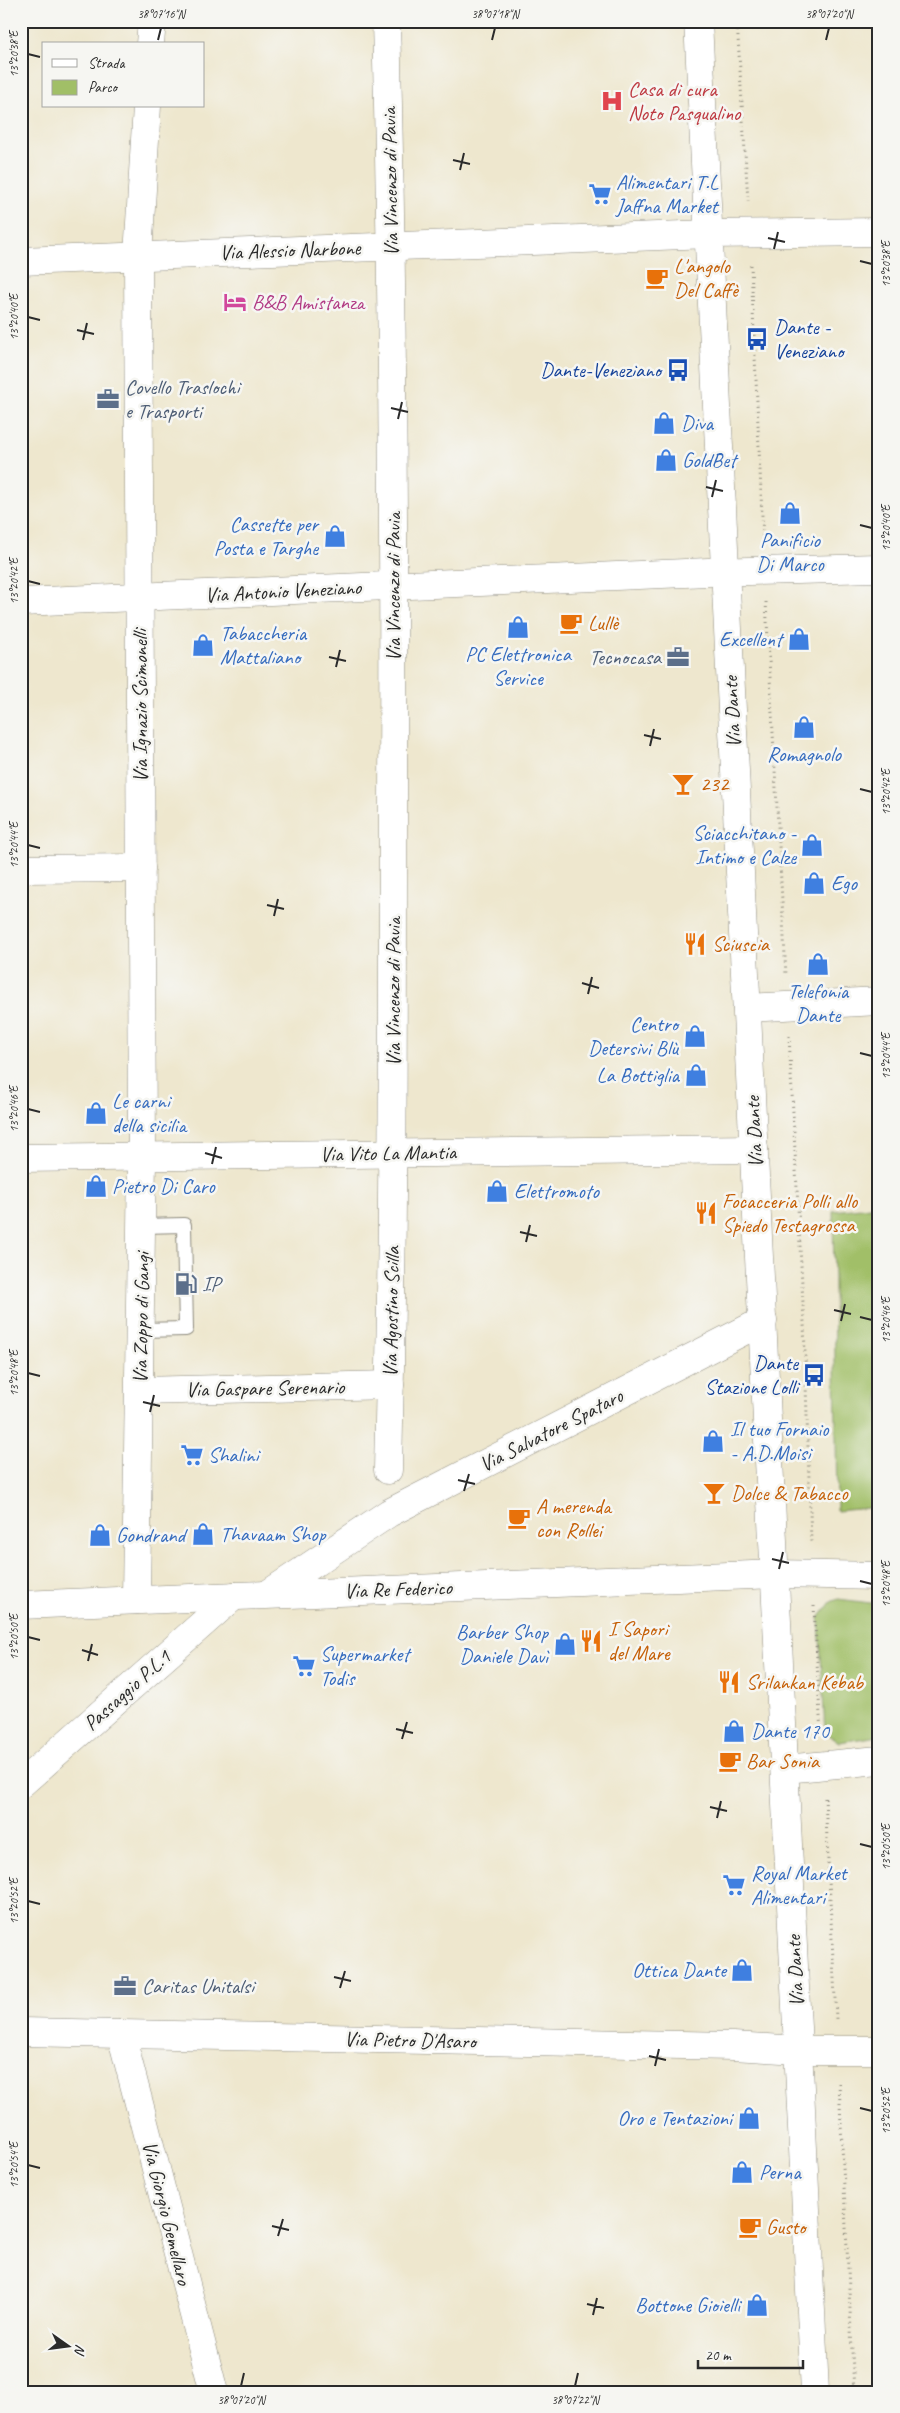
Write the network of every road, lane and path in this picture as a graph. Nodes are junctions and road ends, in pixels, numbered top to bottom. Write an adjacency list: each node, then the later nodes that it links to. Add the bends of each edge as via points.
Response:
1 (152, 21): 5 (street)
2 (386, 21): 10 (street, Via Vincenzo di Pavia)
3 (698, 21): 9 (street, Via Dante)
4 (737, 21): 8 (path)
5 (150, 42)
6 (146, 108): 11 (street, Via Ignazio Scimonelli)
7 (879, 232): 8 (street, Via Alessio Narbone)
8 (750, 233): 9 (street, Via Alessio Narbone); 14 (path)
9 (709, 234): 10 (street, Via Alessio Narbone); 15 (street, Via Dante)
10 (392, 245): 11 (street, Via Alessio Narbone); 16 (street, Via Vincenzo di Pavia)
11 (138, 256): 12 (street, Via Alessio Narbone); 17 (street, Via Ignazio Scimonelli)
12 (21, 261)
13 (879, 568): 14 (street, Via Antonio Veneziano)
14 (765, 570): 15 (street, Via Antonio Veneziano); 22 (path)
15 (725, 572): 16 (street, Via Antonio Veneziano); 23 (street, Via Dante)
16 (394, 586): 17 (street, Via Antonio Veneziano); 25 (street, Via Vincenzo di Pavia)
17 (140, 597): 18 (street, Via Antonio Veneziano); 19 (street, Via Ignazio Scimonelli)
18 (21, 602)
19 (141, 868): 20 (street); 26 (street, Via Ignazio Scimonelli)
20 (21, 869)
21 (879, 1001): 22 (street)
22 (787, 1005): 23 (street); 35 (path, via 804,1322)
23 (747, 1008): 24 (street, Via Dante)
24 (754, 1149): 25 (street, Via Vito La Mantia); 29 (street, Via Dante)
25 (393, 1153): 26 (street, Via Vito La Mantia); 31 (street, Via Agostino Scilla)
26 (142, 1156): 27 (street, Via Vito La Mantia); 28 (street, Via Zoppo di Gangi)
27 (21, 1158)
28 (142, 1226): 30 (street, Via Zoppo di Gangi); 30 (lane, via 184,1226 186,1328)
29 (763, 1321): 34 (street, Via Dante); 37 (street, Via Salvatore Spataro, via 389,1513)
30 (140, 1330): 32 (street, Via Zoppo di Gangi)
31 (390, 1385): 32 (street, Via Gaspare Serenario); 33 (street, Via Agostino Scilla)
32 (140, 1391): 39 (street, Via Zoppo di Gangi)
33 (388, 1470)
34 (775, 1574): 35 (street, Via Re Federico); 37 (street, Via Re Federico); 43 (street, Via Dante)
35 (812, 1575): 36 (street, Via Re Federico); 42 (path)
36 (879, 1576)
37 (268, 1594): 38 (street, Via Re Federico)
38 (234, 1596): 39 (street, Via Re Federico); 44 (street, Passaggio P.L.1)
39 (136, 1600): 40 (street, Via Re Federico)
40 (21, 1605)
41 (879, 1760): 42 (street)
42 (823, 1766): 43 (street); 48 (path)
43 (785, 1769): 47 (street, Via Dante)
44 (21, 1784)
45 (21, 2032): 46 (street, Via Pietro D'Asaro)
46 (121, 2034): 47 (street, Via Pietro D'Asaro); 50 (street, Via Giorgio Gemellaro)
47 (799, 2050): 48 (street, Via Pietro D'Asaro); 51 (street, Via Dante)
48 (838, 2050): 49 (street, Via Pietro D'Asaro); 52 (path)
49 (879, 2050)
50 (214, 2392)
51 (816, 2392)
52 (854, 2392)

